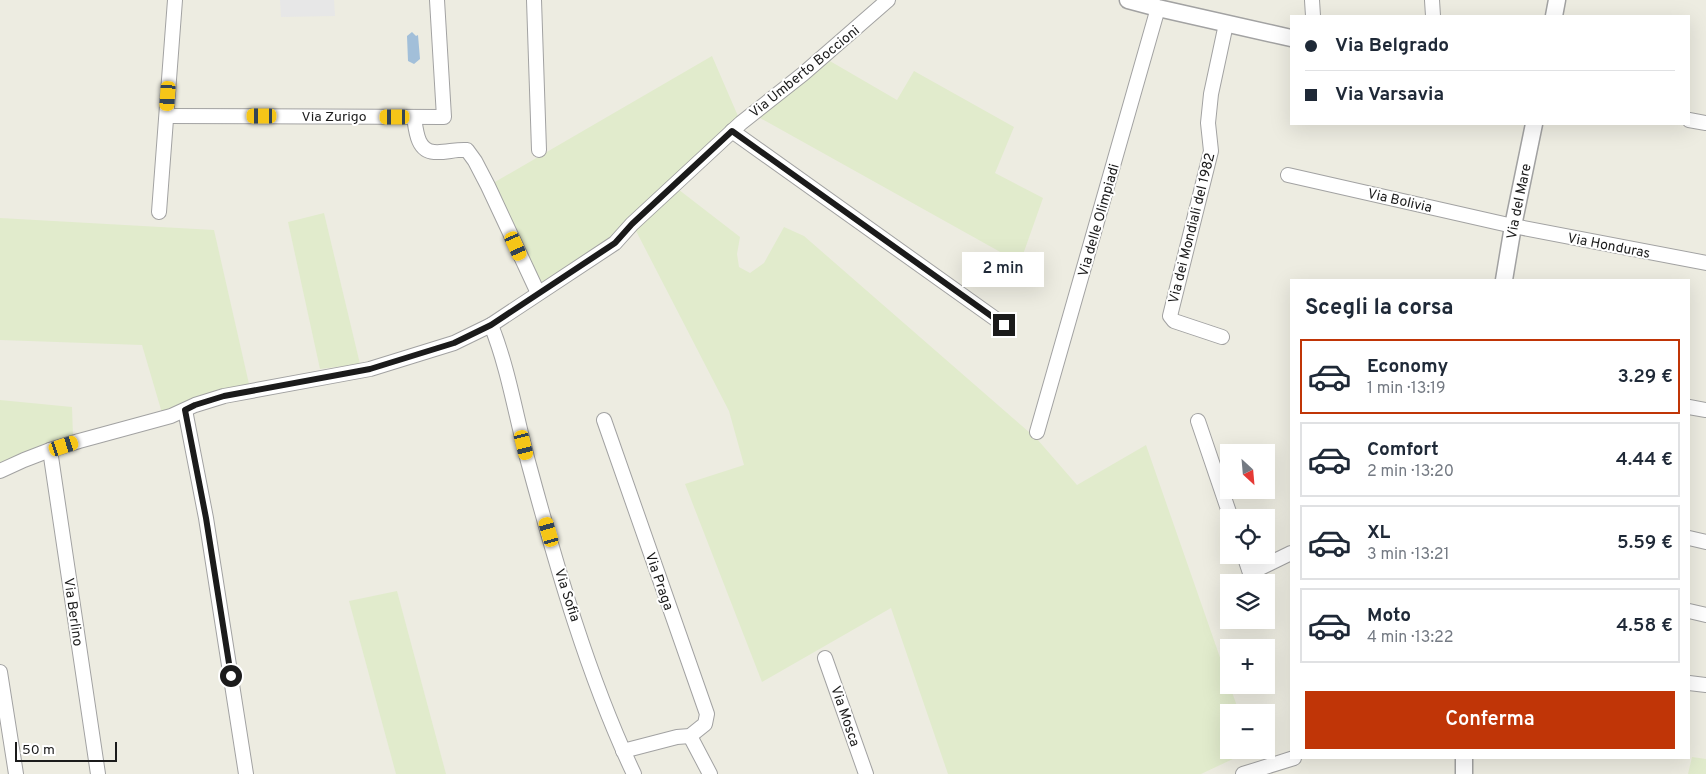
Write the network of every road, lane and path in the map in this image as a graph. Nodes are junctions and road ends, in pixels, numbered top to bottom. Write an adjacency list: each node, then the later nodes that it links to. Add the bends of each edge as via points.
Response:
1 (175, 0): 15 (street)
2 (437, 0): 16 (street, Via Zurigo, via 444,117)
3 (534, 0): 21 (street)
4 (888, 0): 20 (street, Via Umberto Boccioni)
5 (1128, 0): 9 (street)
6 (1312, 0): 10 (street)
7 (1432, 0): 11 (street)
8 (1557, 0): 12 (street)
9 (1158, 8): 13 (street); 36 (street, Via delle Olimpiadi)
10 (1313, 15)
11 (1433, 15)
12 (1554, 15)
13 (1226, 24): 14 (street); 30 (street, Via dei Mondiali del 1982, via 1211,94 1208,123 1211,152 1170,316 1174,321)
14 (1290, 38)
15 (167, 116): 16 (street, Via Zurigo); 23 (street)
16 (414, 117): 27 (street, via 417,137 423,148 433,153 467,150 502,215)
17 (1690, 120): 18 (street)
18 (1706, 123)
19 (1534, 125): 24 (street, Via del Mare)
20 (732, 131): 27 (street, Via Umberto Boccioni, via 615,243); 29 (street)
21 (539, 150)
22 (1288, 175): 24 (street, Via Bolivia)
23 (159, 212)
24 (1513, 226): 25 (street, Via Honduras); 26 (street, Via del Mare)
25 (1706, 263)
26 (1504, 279)
27 (538, 294): 28 (street, Via Umberto Boccioni)
28 (491, 325): 32 (street, Via Umberto Boccioni, via 454,343 370,369 224,396); 53 (street, Via Sofia, via 501,348 529,464 564,584 597,686)
29 (1004, 325)
30 (1222, 337)
31 (1690, 407): 33 (street)
32 (185, 410): 37 (street, Via Umberto Boccioni); 58 (street, via 206,518)
33 (1706, 410)
34 (604, 420): 52 (street, Via Praga, via 707,714 705,724)
35 (1198, 421): 39 (street)
36 (1037, 432)
37 (50, 450): 38 (street, Via Umberto Boccioni); 57 (street, Via Berlino)
38 (0, 471)
39 (1228, 509)
40 (1690, 538): 41 (street)
41 (1706, 542)
42 (1290, 553): 43 (street)
43 (1275, 560)
44 (1247, 564): 45 (street, via 1250,573)
45 (1268, 564)
46 (1690, 611): 47 (street)
47 (1706, 614)
48 (825, 658): 61 (street, Via Mosca)
49 (0, 672): 56 (street)
50 (1690, 683): 51 (street)
51 (1706, 685)
52 (690, 736): 53 (street); 60 (street)
53 (623, 751): 59 (street, Via Sofia)
54 (1291, 759): 62 (street)
55 (1464, 759): 63 (street)
56 (16, 774)
57 (98, 774)
58 (246, 774)
59 (634, 774)
60 (710, 774)
61 (866, 774)
62 (1242, 774)
63 (1464, 774)

